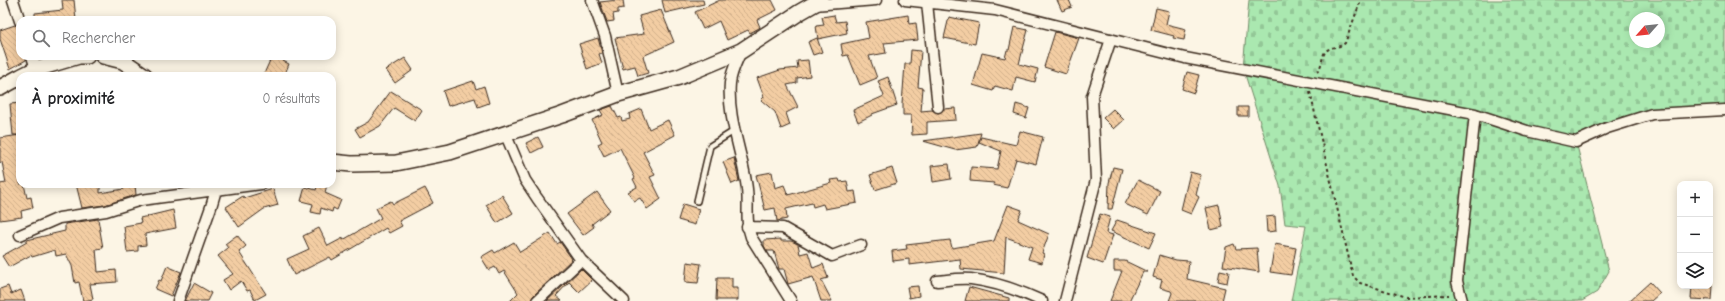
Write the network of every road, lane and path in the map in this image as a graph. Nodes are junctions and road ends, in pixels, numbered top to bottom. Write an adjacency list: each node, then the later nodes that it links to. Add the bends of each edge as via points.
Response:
1 (13, 0): 8 (street)
2 (592, 0): 19 (street, via 605,36)
3 (876, 0): 7 (street)
4 (905, 0): 6 (street)
5 (1362, 0): 17 (path, via 1345,43 1325,52 1321,68)
6 (927, 3): 9 (street, via 996,10); 20 (street)
7 (807, 4): 10 (street)
8 (18, 16)
9 (1111, 39): 17 (street, via 1185,58); 40 (street, via 1092,96 1096,180)
10 (741, 51): 19 (street, via 679,77); 23 (street, via 730,84)
11 (53, 60): 13 (street)
12 (119, 60): 15 (street)
13 (34, 63): 14 (street)
14 (26, 72)
15 (139, 72)
16 (16, 80): 18 (street)
17 (1308, 81): 22 (street); 34 (path, via 1353,276 1360,283 1406,297)
18 (0, 88)
19 (618, 94): 24 (street)
20 (938, 107)
21 (1725, 110): 22 (street, via 1652,114 1607,128 1576,142 1527,131)
22 (1476, 114): 34 (street, via 1458,261 1457,281)
23 (735, 130): 28 (lane, via 710,146); 29 (street, via 747,190)
24 (506, 133): 25 (street, via 450,152 396,163); 32 (street, via 525,180)
25 (336, 162)
26 (231, 188): 27 (street)
27 (216, 190): 30 (street, via 141,200 106,211 59,218); 35 (street)
28 (697, 201)
29 (747, 227): 31 (street, via 783,228 832,256); 38 (street, via 751,238)
30 (20, 235)
31 (860, 246)
32 (581, 260): 36 (street); 37 (street)
33 (937, 281): 39 (street, via 970,279 988,282)
34 (1461, 298)
35 (178, 301)
36 (537, 301)
37 (624, 301)
38 (791, 301)
39 (1042, 301)
40 (1065, 301)

